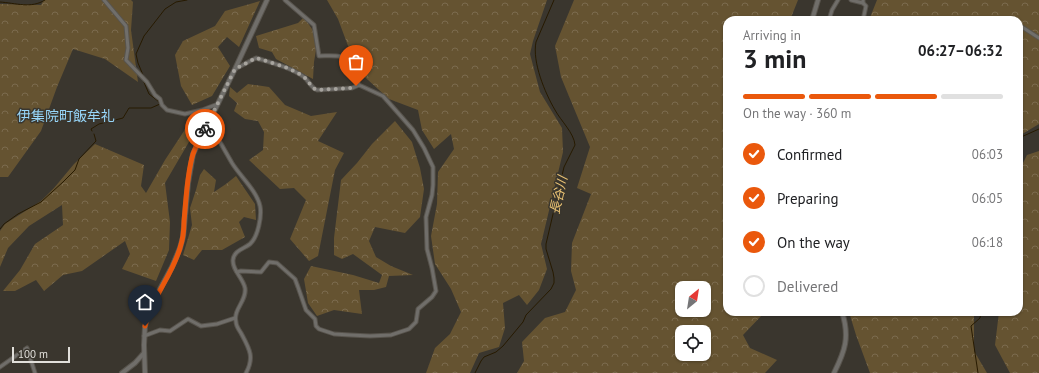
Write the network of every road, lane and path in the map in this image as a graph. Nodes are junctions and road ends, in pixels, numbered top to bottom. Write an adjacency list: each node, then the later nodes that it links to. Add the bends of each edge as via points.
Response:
1 (104, 0): 15 (street, via 126,26 126,60 147,82 167,110 185,114)
2 (267, 0): 13 (street)
3 (285, 0): 14 (street, via 314,25 319,56 348,58)
4 (818, 0): 8 (street)
5 (838, 0): 9 (street)
6 (851, 0): 7 (street)
7 (863, 2): 10 (street, via 866,6)
8 (813, 16)
9 (830, 16)
10 (864, 16)
11 (1023, 28): 12 (street)
12 (1039, 38)
13 (235, 69): 14 (street, via 256,58 295,71 317,90); 15 (street)
14 (359, 86): 17 (street, via 383,96 412,130 433,167 432,195 426,216 427,249 436,291 418,309 416,322 409,329 391,335 334,334 316,326 315,319 306,310 295,279 277,263 269,262 261,272)
15 (218, 104): 16 (street)
16 (207, 125): 17 (street, via 213,129 256,196 260,207 254,239 250,245 237,252 233,259); 20 (street, via 193,154 180,248 152,304)
17 (237, 272): 19 (street, via 245,294)
18 (843, 316): 28 (street, via 845,347)
19 (235, 318): 20 (street, via 200,326 188,319 170,331 160,330); 23 (street, via 237,328 250,352)
20 (144, 336): 21 (street)
21 (144, 353): 25 (street); 26 (street)
22 (0, 367): 24 (street, via 27,348)
23 (247, 372): 27 (street)
24 (35, 373)
25 (122, 373)
26 (145, 373)
27 (251, 373)
28 (834, 373)

